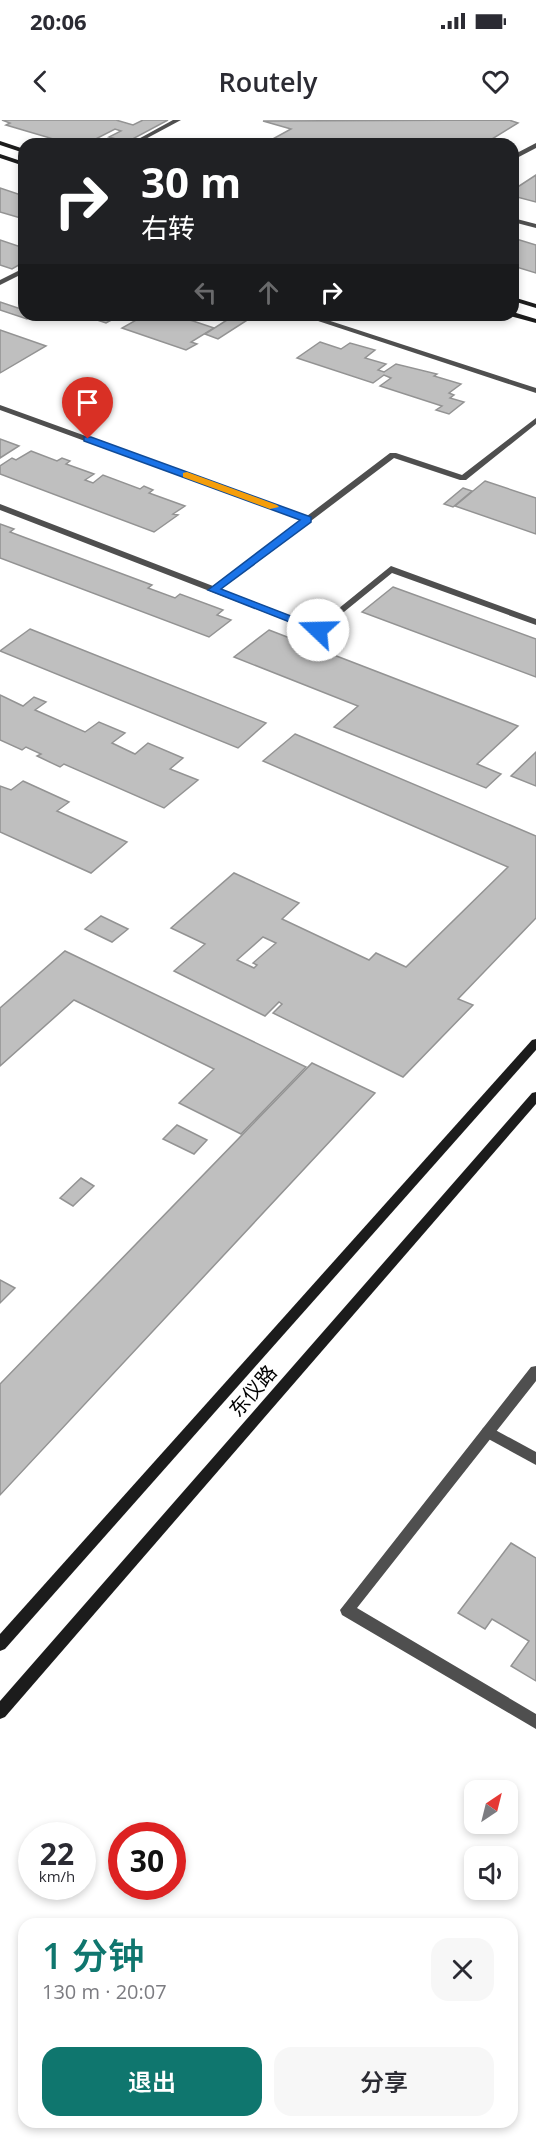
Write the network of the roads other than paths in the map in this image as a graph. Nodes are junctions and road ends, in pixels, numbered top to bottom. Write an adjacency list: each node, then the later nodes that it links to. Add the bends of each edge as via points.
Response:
1 (178, 120): 2 (street)
2 (147, 138)
3 (0, 143): 5 (main road)
4 (536, 145): 6 (street)
5 (18, 149)
6 (519, 155)
7 (0, 156): 8 (main road)
8 (18, 162)
9 (519, 222): 10 (street)
10 (536, 226)
11 (18, 273): 12 (street)
12 (0, 283)
13 (519, 301): 14 (main road)
14 (536, 306)
15 (519, 316): 17 (main road)
16 (322, 321): 18 (street)
17 (536, 321)
18 (536, 391)
19 (0, 407): 22 (street)
20 (536, 420): 22 (street, via 463,478 393,455)
21 (0, 507): 23 (street)
22 (307, 519): 23 (street)
23 (214, 590): 24 (street, via 318,630 391,569)
24 (536, 622)
25 (536, 1043): 30 (main road, 东仪路)
26 (536, 1096): 31 (main road, 东仪路)
27 (536, 1371): 28 (street)
28 (488, 1432): 29 (street); 32 (street, via 347,1610)
29 (536, 1459)
30 (0, 1644)
31 (0, 1712)
32 (536, 1722)

